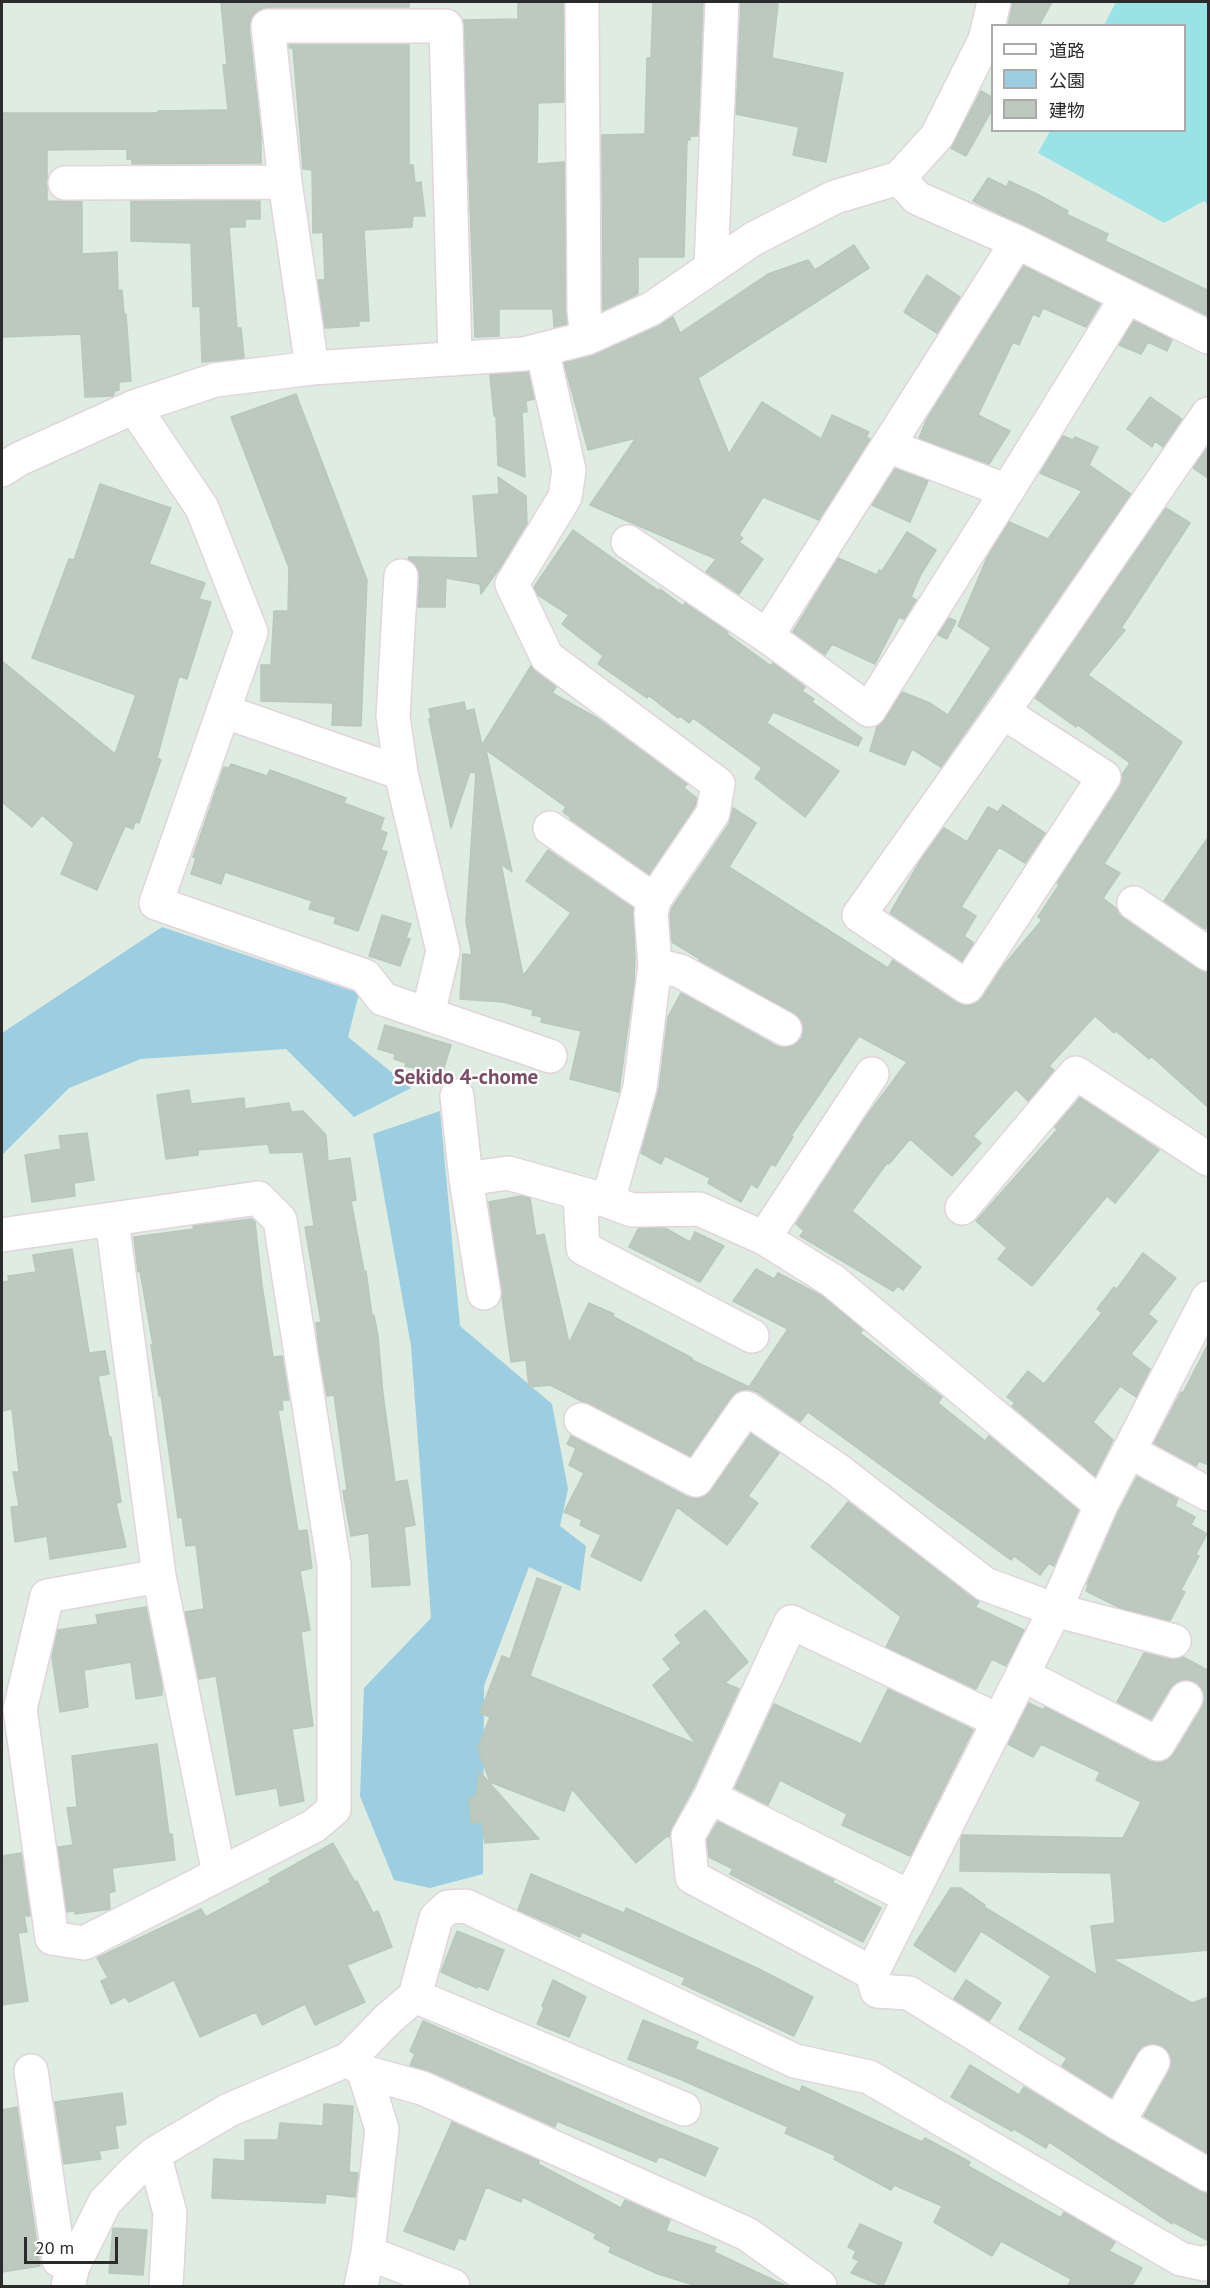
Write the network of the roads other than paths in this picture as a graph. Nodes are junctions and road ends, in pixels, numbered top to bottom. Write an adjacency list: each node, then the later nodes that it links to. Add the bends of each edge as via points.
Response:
1 (582, 2): 12 (street)
2 (722, 2): 9 (street)
3 (994, 2): 5 (street, via 985,40 937,136)
4 (266, 14): 6 (street); 14 (street, via 446,26)
5 (899, 178): 8 (street, via 917,198); 9 (street, via 835,197 753,239)
6 (285, 182): 7 (street); 15 (street)
7 (65, 183)
8 (1017, 242): 10 (street); 18 (street)
9 (711, 267): 12 (street, via 651,309)
10 (1127, 297): 11 (street); 20 (street)
11 (1209, 337)
12 (587, 338): 13 (street)
13 (542, 349): 14 (street); 28 (street, via 569,470 565,497 512,584 547,657 718,784 713,813)
14 (455, 359): 15 (street)
15 (312, 368): 16 (street, via 216,380)
16 (134, 407): 19 (street); 24 (street, via 202,508 251,632)
17 (1209, 414): 25 (street)
18 (888, 446): 20 (street); 23 (street)
19 (2, 470)
20 (1007, 491): 23 (street, via 869,710)
21 (628, 542): 23 (street)
22 (401, 576): 26 (street, via 393,716)
23 (767, 636)
24 (223, 711): 26 (street); 32 (street, via 156,903 365,976 382,999)
25 (1003, 712): 25 (street, via 1104,777 967,987 859,915)
26 (401, 773): 32 (street, via 443,951)
27 (550, 828): 28 (street)
28 (654, 900): 31 (street, via 651,914)
29 (1134, 903): 30 (street)
30 (1209, 954)
31 (655, 965): 33 (street, via 680,970); 39 (street, via 640,1087)
32 (428, 1014): 34 (street)
33 (784, 1029)
34 (550, 1056)
35 (872, 1074): 43 (street)
36 (457, 1096): 38 (street)
37 (1209, 1159): 40 (street, via 1076,1073)
38 (466, 1179): 39 (street, via 508,1173); 44 (street)
39 (594, 1197): 43 (street, via 632,1210 699,1209); 46 (street, via 583,1248)
40 (962, 1208)
41 (112, 1220): 42 (street); 51 (street); 58 (street, via 258,1198 280,1220 334,1565 334,1809 314,1826)
42 (2, 1235)
43 (764, 1238): 50 (street, via 833,1281)
44 (484, 1293)
45 (1204, 1317): 48 (street)
46 (752, 1336)
47 (581, 1420): 52 (street, via 696,1480 746,1408 839,1471 985,1584)
48 (1129, 1451): 49 (street); 50 (street)
49 (1209, 1494)
50 (1101, 1505): 52 (street)
51 (159, 1576): 58 (street); 58 (street, via 47,1596 20,1709 52,1938 84,1943)
52 (1056, 1610): 53 (street); 54 (street)
53 (1174, 1641)
54 (1023, 1675): 55 (street, via 1158,1744); 56 (street)
55 (1186, 1698)
56 (999, 1721): 57 (street, via 791,1622); 59 (street)
57 (710, 1797): 59 (street); 60 (street, via 688,1836 692,1877)
58 (219, 1874)
59 (910, 1897): 60 (street)
60 (872, 1973): 66 (street, via 877,1991 909,1993)
61 (415, 1996): 63 (street, via 388,2019); 65 (street); 70 (street, via 436,1918 448,1907 466,1906 795,2061 869,2077 1180,2259)
62 (1153, 2062): 66 (street)
63 (357, 2065): 67 (street, via 229,2110); 69 (street, via 382,2129); 75 (street, via 422,2088 747,2234)
64 (31, 2071): 71 (street, via 59,2260)
65 (684, 2109)
66 (1118, 2123): 68 (street)
67 (154, 2154): 71 (street, via 105,2202); 72 (street, via 170,2213)
68 (1209, 2175)
69 (368, 2253): 73 (street); 74 (street)
70 (1209, 2262)
71 (70, 2276)
72 (166, 2286)
73 (361, 2286)
74 (453, 2286)
75 (820, 2286)

